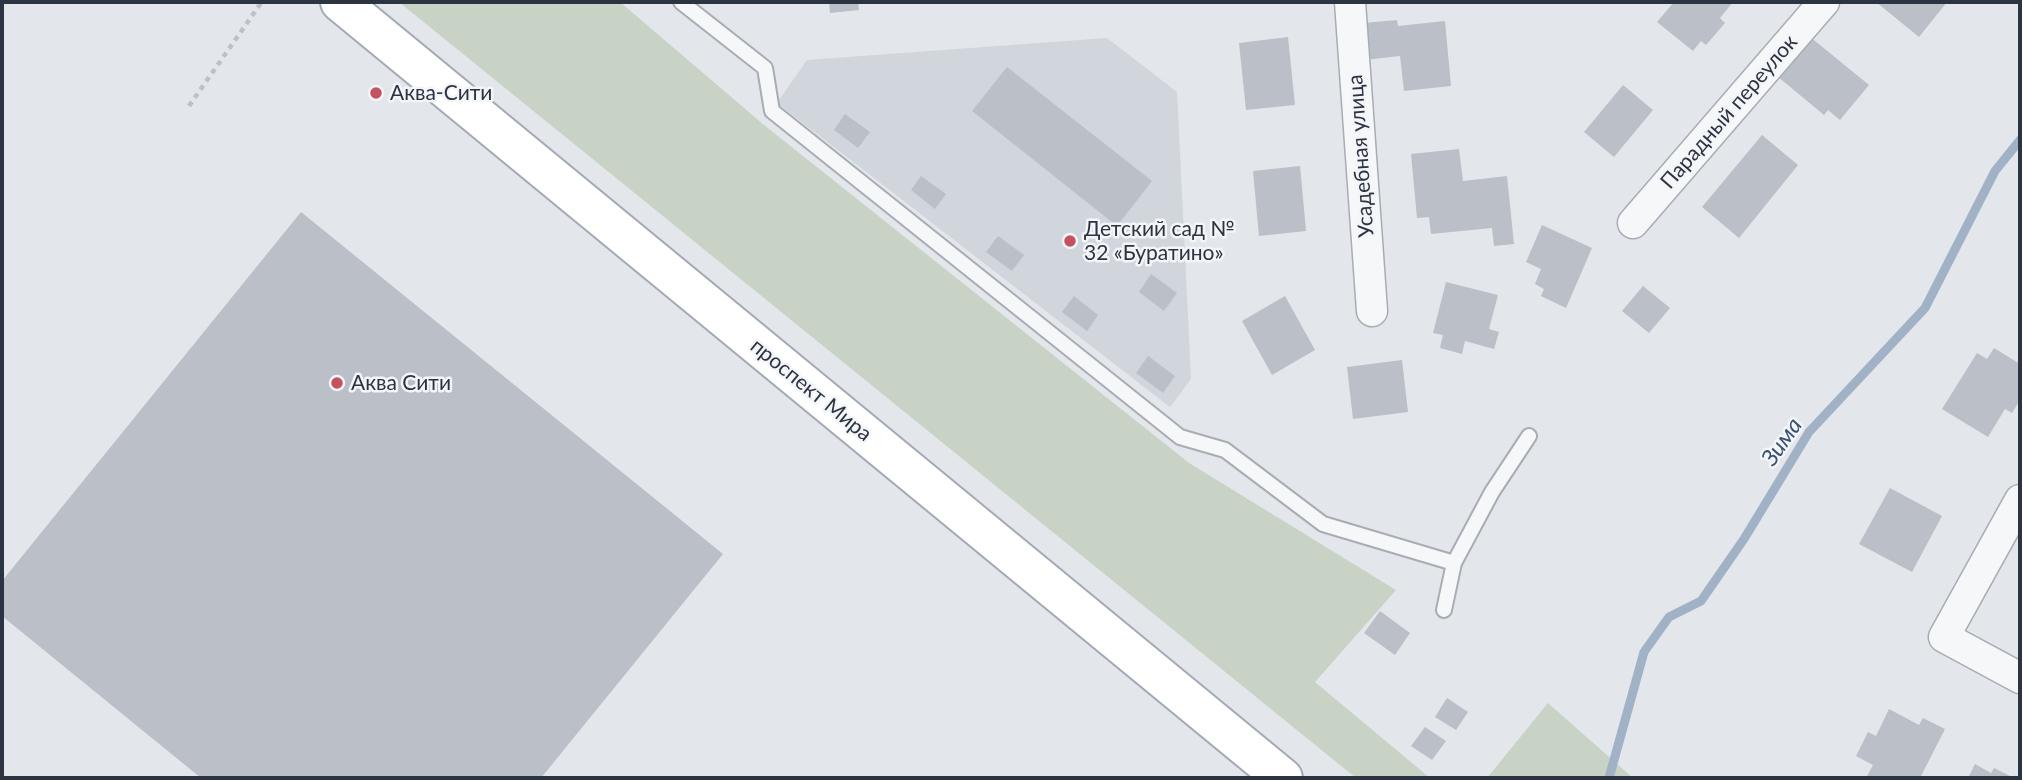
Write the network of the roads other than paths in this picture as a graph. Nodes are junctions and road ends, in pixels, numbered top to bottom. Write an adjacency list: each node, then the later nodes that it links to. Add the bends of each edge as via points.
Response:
1 (340, 2): 12 (main road, проспект Мира)
2 (681, 2): 9 (lane, via 765,68 772,111 1180,437 1225,450 1323,524)
3 (1350, 2): 6 (street, Усадебная улица)
4 (1824, 2): 5 (street, Парадный переулок)
5 (1633, 223)
6 (1372, 311)
7 (1529, 436): 9 (lane)
8 (2020, 500): 11 (street, via 1944,637)
9 (1454, 563): 10 (lane)
10 (1444, 610)
11 (2020, 678)
12 (1283, 778)

